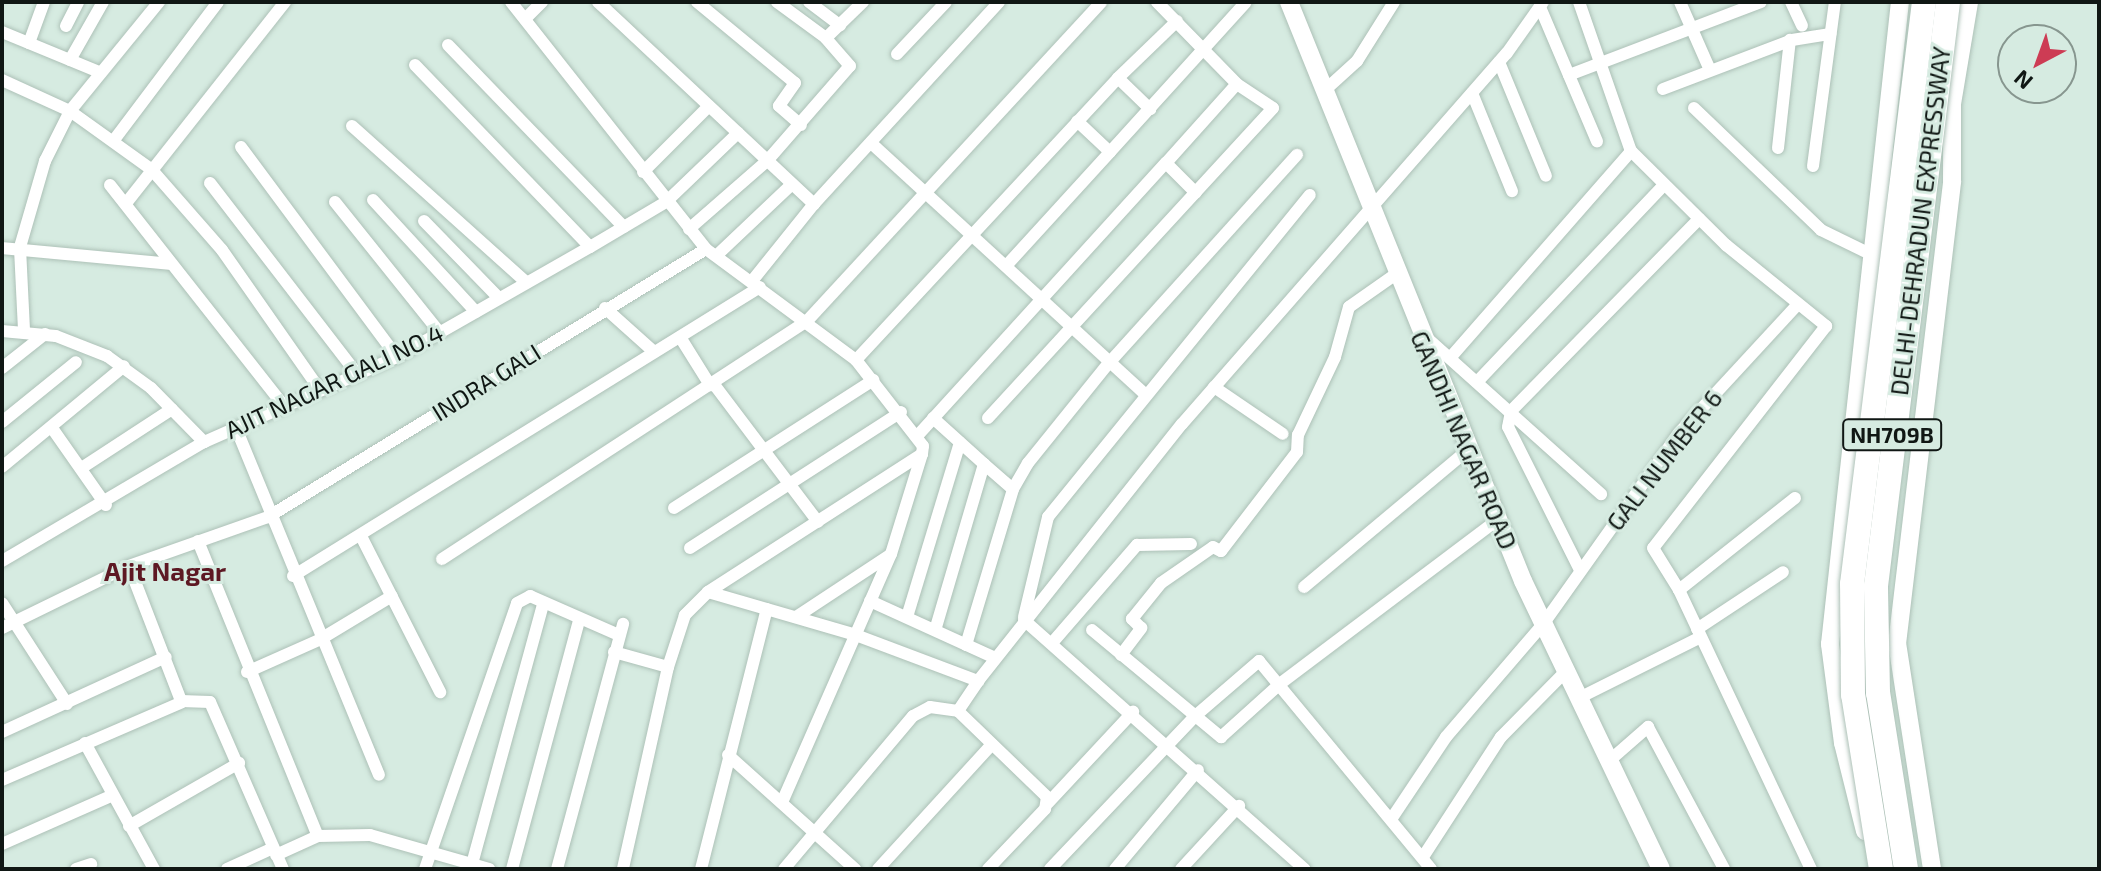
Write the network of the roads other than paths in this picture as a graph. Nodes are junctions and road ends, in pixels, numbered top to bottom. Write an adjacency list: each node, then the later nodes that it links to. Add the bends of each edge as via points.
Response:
1 (44, 2): 41 (street)
2 (78, 2): 34 (street)
3 (103, 2): 45 (street)
4 (159, 2): 50 (street)
5 (218, 2): 66 (street)
6 (285, 2): 77 (street)
7 (511, 2): 31 (street)
8 (542, 2): 31 (street)
9 (598, 2): 58 (street)
10 (697, 2): 63 (street, via 795,83 779,106)
11 (777, 2): 39 (street)
12 (809, 2): 33 (street)
13 (863, 2): 33 (street)
14 (946, 2): 44 (street)
15 (999, 2): 68 (street)
16 (1101, 2): 86 (street)
17 (1157, 2): 32 (street)
18 (1246, 2): 43 (street)
19 (1289, 2): 56 (street, GANDHI NAGAR ROAD)
20 (1394, 2): 56 (street, via 1357,61)
21 (1579, 2): 47 (street)
22 (1680, 2): 36 (street)
23 (1761, 2): 36 (street)
24 (1791, 2): 35 (street)
25 (1835, 2): 38 (street)
26 (1900, 2): 78 (street)
27 (1924, 2): 262 (highway, DELHI-DEHRADUN EXPRESSWAY / NH709B, bridge, via 1852,584 1853,695)
28 (1948, 2): 263 (highway, DELHI-DEHRADUN EXPRESSWAY / NH709B, bridge, via 1876,598 1878,693)
29 (1969, 2): 81 (street, via 1952,104)
30 (1542, 4): 46 (street); 51 (street)
31 (526, 18): 79 (street)
32 (1177, 21): 43 (street); 52 (street)
33 (840, 25): 39 (street)
34 (66, 26)
35 (1802, 26)
36 (1692, 29): 47 (street); 49 (street)
37 (2, 32): 41 (street)
38 (1831, 34): 40 (street); 76 (street)
39 (826, 38): 63 (street, via 850,66)
40 (1790, 40): 49 (street); 70 (street)
41 (29, 43): 45 (street)
42 (448, 45): 98 (street)
43 (1208, 49): 54 (street); 60 (street)
44 (897, 54)
45 (70, 60): 50 (street)
46 (1499, 62): 57 (street); 80 (street)
47 (1601, 62): 51 (street); 71 (street)
48 (415, 65): 102 (street)
49 (1710, 70): 55 (street)
50 (99, 72): 61 (street)
51 (1569, 75): 67 (street)
52 (1118, 78): 60 (street); 62 (street)
53 (2, 80): 61 (street)
54 (1237, 84): 75 (street); 88 (street, via 1273,108)
55 (1663, 89)
56 (1324, 91): 95 (street, GANDHI NAGAR ROAD)
57 (1472, 93): 87 (street); 95 (street)
58 (709, 106): 65 (street); 79 (street)
59 (1694, 108): 105 (street, via 1821,230)
60 (1150, 109): 72 (street)
61 (70, 111): 66 (street); 101 (street, via 38,179)
62 (1077, 121): 72 (street); 100 (street)
63 (801, 125): 74 (street)
64 (352, 126): 109 (street)
65 (738, 133): 74 (street); 93 (street, AJIT NAGAR GALI NO.4)
66 (114, 140): 77 (street)
67 (1597, 141)
68 (871, 143): 86 (street); 94 (street)
69 (241, 147): 125 (street)
70 (1778, 148)
71 (1631, 151): 84 (street); 126 (street)
72 (1110, 152): 107 (street)
73 (1297, 155): 129 (street)
74 (767, 161): 85 (street); 99 (street)
75 (1166, 163): 88 (street); 112 (street)
76 (1813, 166)
77 (152, 170): 91 (street); 137 (street, via 222,250)
78 (1881, 171): 81 (street); 105 (street)
79 (643, 172): 93 (street)
80 (1546, 176)
81 (1952, 181): 264 (street, via 1897,644)
82 (210, 183): 132 (street)
83 (110, 185): 91 (street)
84 (1664, 185): 96 (street); 134 (street)
85 (790, 186): 94 (street); 104 (street, INDRA GALI)
86 (927, 191): 100 (street); 116 (street)
87 (1512, 191)
88 (1196, 193): 118 (street)
89 (1310, 195): 138 (street)
90 (373, 200): 115 (street)
91 (127, 202): 106 (street)
92 (335, 202): 121 (street)
93 (666, 202): 98 (street, AJIT NAGAR GALI NO.4); 99 (street)
94 (814, 204): 110 (street)
95 (1369, 206): 108 (street, GANDHI NAGAR ROAD); 136 (street)
96 (1699, 219): 113 (street); 141 (street)
97 (424, 221): 111 (street)
98 (624, 227): 102 (street, AJIT NAGAR GALI NO.4)
99 (689, 229): 104 (street)
100 (972, 232): 107 (street); 127 (street)
101 (20, 247): 103 (street); 106 (street); 117 (street)
102 (590, 247): 109 (street, AJIT NAGAR GALI NO.4)
103 (2, 248)
104 (711, 252): 110 (street); 114 (street, INDRA GALI)
105 (1872, 255): 261 (street, via 1830,644 1837,716)
106 (171, 264): 139 (street)
107 (1006, 266): 112 (street)
108 (1396, 274): 120 (street, GANDHI NAGAR ROAD); 200 (street, via 1349,307 1298,435 1297,452 1221,551 1213,547 1161,583 1132,619 1141,628)
109 (526, 282): 111 (street, AJIT NAGAR GALI NO.4)
110 (756, 284): 116 (street); 123 (street)
111 (499, 298): 115 (street, AJIT NAGAR GALI NO.4)
112 (1038, 299): 118 (street); 143 (street)
113 (1797, 305): 175 (street, GALI NUMBER 6, via 1679,433); 179 (street, via 1826,329 1653,548)
114 (605, 308): 124 (street); 164 (street, INDRA GALI)
115 (476, 312): 121 (street, AJIT NAGAR GALI NO.4)
116 (808, 320): 127 (street); 135 (street)
117 (24, 330): 119 (street); 122 (street)
118 (1069, 330): 129 (street); 144 (street)
119 (2, 331)
120 (1418, 331): 126 (street); 152 (street, GANDHI NAGAR ROAD)
121 (439, 332): 125 (street, AJIT NAGAR GALI NO.4)
122 (45, 334): 130 (street); 131 (street)
123 (680, 337): 124 (street); 135 (street)
124 (654, 352): 167 (street)
125 (397, 357): 132 (street, AJIT NAGAR GALI NO.4)
126 (1450, 358): 134 (street)
127 (856, 360): 133 (street)
128 (76, 362): 145 (street)
129 (1108, 364): 138 (street); 159 (street)
130 (124, 366): 140 (street); 146 (street)
131 (2, 368)
132 (358, 375): 137 (street, AJIT NAGAR GALI NO.4)
133 (873, 380): 142 (street); 153 (street)
134 (1477, 382): 141 (street)
135 (711, 384): 153 (street); 172 (street)
136 (1214, 387): 148 (street); 189 (street)
137 (320, 390): 139 (street, AJIT NAGAR GALI NO.4)
138 (1146, 395): 189 (street, via 1048,517)
139 (283, 405): 147 (street, AJIT NAGAR GALI NO.4)
140 (172, 409): 150 (street); 157 (street)
141 (1511, 411): 160 (street); 175 (street, via 1508,427)
142 (901, 412): 149 (street); 158 (street)
143 (933, 418): 149 (street); 151 (street)
144 (988, 418)
145 (2, 422)
146 (52, 428): 156 (street); 157 (street)
147 (236, 428): 150 (street, AJIT NAGAR GALI NO.4); 164 (street)
148 (1283, 434)
149 (920, 437): 154 (street)
150 (204, 442): 162 (street, AJIT NAGAR GALI NO.4)
151 (960, 443): 155 (street); 187 (street)
152 (1468, 450): 165 (street, GANDHI NAGAR ROAD); 178 (street)
153 (764, 453): 158 (street); 163 (street)
154 (922, 454): 166 (street); 171 (street)
155 (984, 464): 159 (street); 192 (street)
156 (2, 467)
157 (83, 467): 162 (street)
158 (787, 484): 166 (street); 170 (street)
159 (1013, 489): 198 (street)
160 (1601, 494)
161 (1795, 498): 179 (street)
162 (106, 505): 173 (street, AJIT NAGAR GALI NO.4)
163 (674, 508)
164 (268, 517): 168 (street, INDRA GALI); 177 (street)
165 (1497, 520): 190 (street, GANDHI NAGAR ROAD); 207 (street)
166 (818, 522): 180 (street)
167 (362, 538): 177 (street); 181 (street)
168 (198, 541): 174 (street, INDRA GALI); 205 (street)
169 (1191, 544): 197 (street, via 1135,546)
170 (690, 548)
171 (891, 554): 182 (street); 186 (street)
172 (442, 559)
173 (2, 561)
174 (129, 566): 191 (street, INDRA GALI); 201 (street)
175 (1580, 570): 190 (street, GALI NUMBER 6)
176 (1783, 572): 194 (street)
177 (293, 576): 196 (street)
178 (1304, 587)
179 (1679, 590): 194 (street)
180 (708, 592): 185 (street); 203 (street, via 681,624)
181 (392, 596): 196 (street); 208 (street)
182 (870, 601): 187 (street); 195 (street)
183 (2, 603): 191 (street)
184 (543, 604): 188 (street); 234 (street, via 523,597 503,632); 238 (street)
185 (767, 609): 186 (street); 219 (street)
186 (796, 617): 195 (street)
187 (907, 617): 192 (street)
188 (579, 620): 199 (street, via 621,630); 245 (street)
189 (1024, 620): 197 (street); 202 (street)
190 (1544, 623): 204 (street, GANDHI NAGAR ROAD); 229 (street, GALI NUMBER 6, via 1446,737)
191 (8, 625): 211 (street)
192 (935, 630): 198 (street)
193 (1092, 630): 200 (street)
194 (1699, 633): 209 (street); 260 (street)
195 (853, 634): 206 (street); 226 (street)
196 (319, 640): 205 (street); 223 (street)
197 (1052, 643): 213 (street)
198 (966, 645): 202 (street)
199 (614, 652): 203 (street); 246 (street)
200 (1121, 655): 214 (street)
201 (166, 657): 210 (street); 211 (street)
202 (995, 658): 206 (street)
203 (668, 667): 247 (street)
204 (1566, 671): 209 (street, GANDHI NAGAR ROAD); 236 (street, via 1501,737)
205 (247, 672): 232 (street)
206 (978, 681): 212 (street)
207 (1281, 683): 214 (street, via 1221,737); 214 (street, via 1259,661); 229 (street)
208 (440, 692)
209 (1579, 698): 220 (street, GANDHI NAGAR ROAD)
210 (182, 702): 216 (street); 221 (street, via 207,699)
211 (67, 704): 215 (street)
212 (958, 711): 218 (street); 231 (street, via 930,707 913,716)
213 (1133, 712): 217 (street); 227 (street)
214 (1194, 717): 217 (street)
215 (2, 732)
216 (85, 743): 224 (street); 225 (street)
217 (1168, 743): 222 (street); 253 (street)
218 (992, 744): 227 (street, via 1045,793); 251 (street)
219 (728, 755): 226 (street); 248 (street)
220 (1609, 761): 258 (street, GANDHI NAGAR ROAD); 259 (street, via 1648,727)
221 (239, 763): 230 (street); 235 (street)
222 (1198, 770): 228 (street); 254 (street)
223 (379, 775)
224 (2, 780)
225 (111, 796): 230 (street); 233 (street)
226 (783, 800): 231 (street)
227 (1048, 803): 252 (street)
228 (1239, 806): 255 (street); 256 (street)
229 (1392, 818): 236 (street)
230 (129, 826): 240 (street)
231 (817, 833): 249 (street); 250 (street)
232 (318, 836): 234 (street, via 370,835); 235 (street)
233 (2, 844)
234 (430, 849): 238 (street); 243 (street)
235 (274, 852): 241 (street); 242 (street)
236 (1423, 857): 257 (street)
237 (91, 864): 239 (street)
238 (472, 864): 244 (street)
239 (76, 869)
240 (154, 869)
241 (227, 869)
242 (283, 869)
243 (425, 869)
244 (489, 869)
245 (512, 869)
246 (557, 869)
247 (623, 869)
248 (701, 869)
249 (784, 869)
250 (855, 869)
251 (878, 869)
252 (988, 869)
253 (1050, 869)
254 (1115, 869)
255 (1181, 869)
256 (1304, 869)
257 (1431, 869)
258 (1661, 869)
259 (1724, 869)
260 (1811, 869)
261 (1872, 869)
262 (1881, 869)
263 (1906, 869)
264 (1932, 869)

